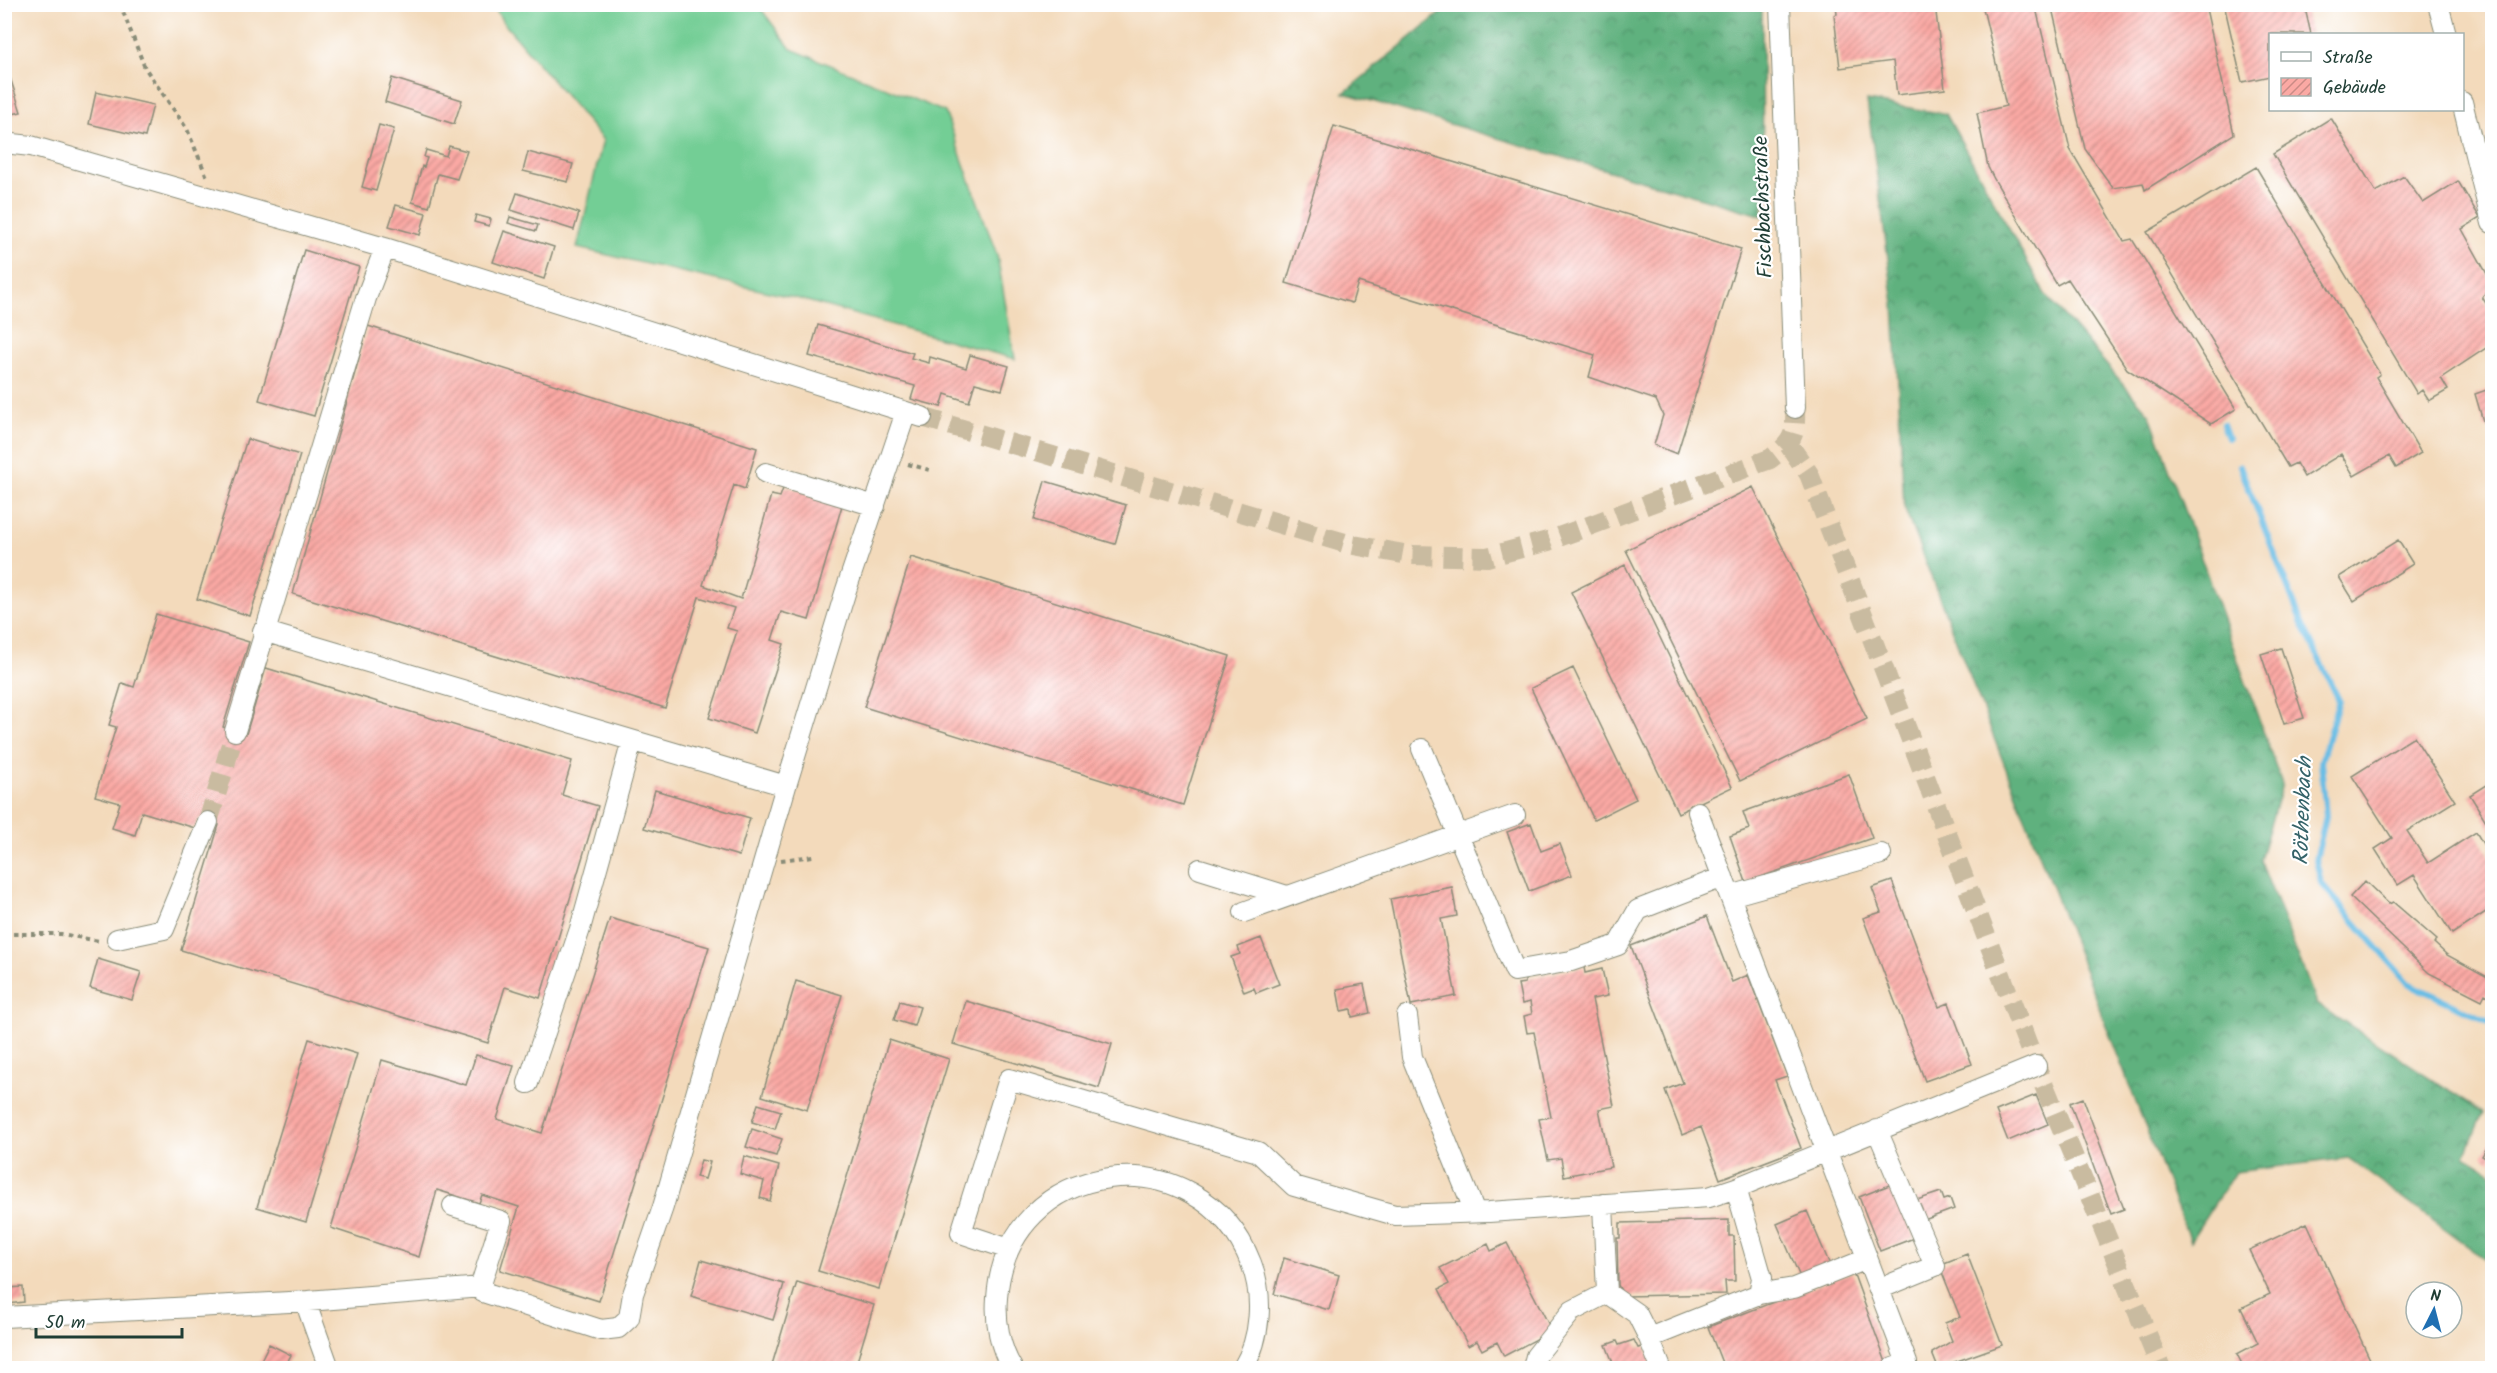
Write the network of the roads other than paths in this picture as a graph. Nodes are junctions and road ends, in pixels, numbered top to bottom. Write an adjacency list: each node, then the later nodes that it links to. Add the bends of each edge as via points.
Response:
1 (1780, 4): 8 (street, Fischbachstraße)
2 (2438, 4): 3 (street)
3 (2446, 33)
4 (2464, 106): 6 (street)
5 (4, 142): 7 (street, via 31,146)
6 (2493, 223)
7 (385, 248): 10 (street, via 914,415 891,458); 11 (street)
8 (1795, 408)
9 (766, 473): 10 (street)
10 (875, 506): 15 (street)
11 (263, 631): 12 (street); 13 (street)
12 (235, 731)
13 (632, 741): 15 (street); 29 (street, via 580,929)
14 (1422, 749): 19 (street)
15 (786, 786): 38 (street, via 629,1318 618,1328 601,1330 483,1292)
16 (1698, 812): 22 (street)
17 (1515, 815): 19 (street)
18 (208, 822): 26 (street, via 164,929)
19 (1458, 836): 22 (street, via 1515,971 1571,961 1618,945 1638,910); 23 (street)
20 (1881, 854): 24 (street)
21 (1200, 869): 23 (street)
22 (1723, 877): 24 (street)
23 (1287, 896): 25 (street)
24 (1730, 896): 31 (street)
25 (1244, 912)
26 (117, 939)
27 (1407, 1016): 35 (street, via 1412,1057)
28 (2036, 1066): 30 (street)
29 (528, 1083)
30 (1877, 1130): 31 (street); 39 (street, via 1935,1266)
31 (1827, 1150): 32 (street); 37 (street)
32 (1736, 1188): 33 (street, via 1709,1197); 41 (street, via 1762,1278)
33 (1603, 1204): 35 (street); 40 (street)
34 (453, 1206): 38 (street, via 501,1221)
35 (1475, 1212): 36 (street, via 1395,1215 1294,1186 1258,1152 1009,1079 961,1233)
36 (1009, 1249): 47 (street, via 996,1306 1002,1345); 48 (street, via 1046,1204 1089,1181 1138,1176 1194,1193 1237,1233 1253,1269 1258,1288 1257,1327)
37 (1867, 1259): 39 (street); 41 (street, via 1794,1288)
38 (482, 1287): 42 (street)
39 (1878, 1289): 45 (street)
40 (1607, 1293): 44 (street, via 1637,1314); 49 (street, via 1572,1311 1536,1356)
41 (1759, 1294): 44 (street)
42 (308, 1301): 43 (street); 46 (street)
43 (4, 1317)
44 (1649, 1338): 50 (street)
45 (1903, 1367)
46 (329, 1368)
47 (1012, 1368)
48 (1243, 1368)
49 (1533, 1368)
50 (1661, 1368)

